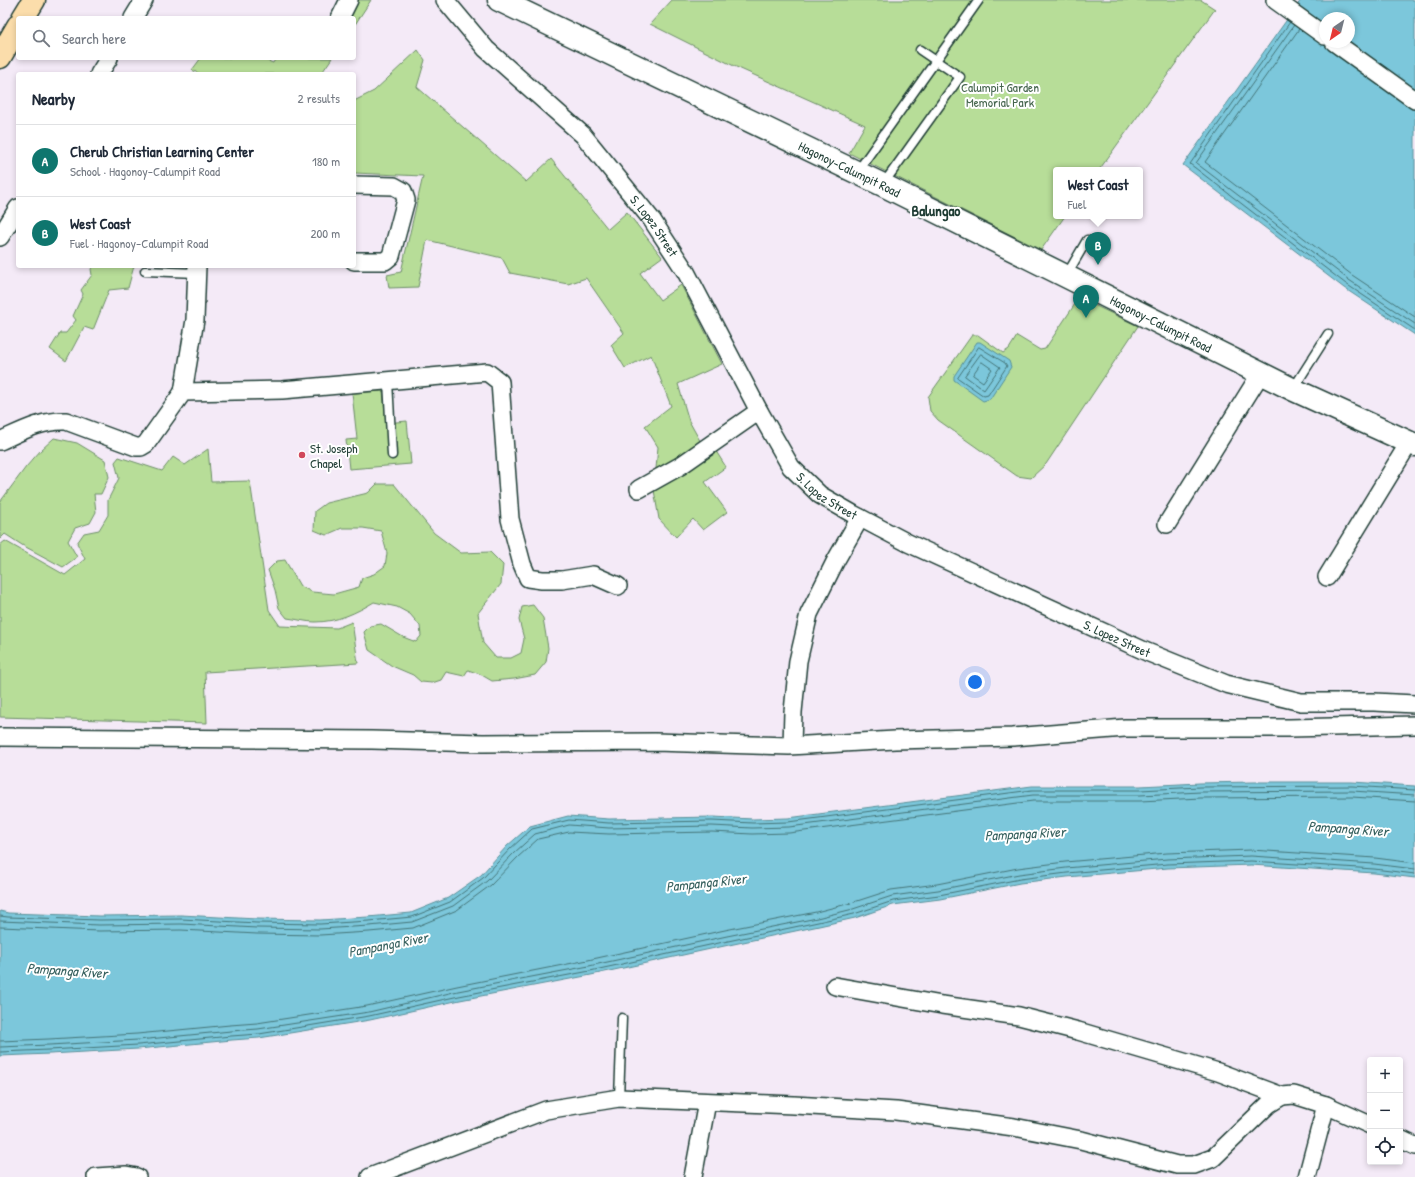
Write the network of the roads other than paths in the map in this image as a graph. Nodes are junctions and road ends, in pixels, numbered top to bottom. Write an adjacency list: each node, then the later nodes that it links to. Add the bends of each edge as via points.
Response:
1 (34, 0): 8 (highway)
2 (144, 0): 9 (street)
3 (349, 0): 10 (street)
4 (444, 0): 35 (street, S. Lopez Street, via 486,49 583,135 652,220 686,272)
5 (499, 0): 20 (main road, Hagonoy-Calumpit Road)
6 (979, 0): 17 (lane)
7 (1275, 0): 12 (street)
8 (24, 16)
9 (134, 16)
10 (341, 16)
11 (16, 29): 15 (highway)
12 (1319, 32)
13 (1342, 48): 19 (street)
14 (920, 50): 17 (lane)
15 (0, 57)
16 (108, 60): 18 (street)
17 (936, 60): 20 (lane); 22 (lane, via 960,77)
18 (100, 72)
19 (1415, 100)
20 (857, 172): 22 (main road, Hagonoy-Calumpit Road)
21 (356, 185): 26 (street, via 394,186 403,191 406,200 392,256 386,261)
22 (883, 185): 29 (main road, Hagonoy-Calumpit Road)
23 (16, 211): 24 (street)
24 (0, 237)
25 (1088, 240): 29 (lane)
26 (356, 261)
27 (197, 270): 28 (lane); 34 (street, via 195,320)
28 (145, 271)
29 (1066, 276): 31 (main road, Hagonoy-Calumpit Road)
30 (1328, 334): 33 (lane)
31 (1261, 373): 33 (main road, Hagonoy-Calumpit Road); 41 (street)
32 (388, 381): 34 (street, via 282,390); 38 (lane); 43 (street, via 487,372 500,382 510,519 528,578 562,580 593,575)
33 (1292, 389): 37 (main road, Hagonoy-Calumpit Road)
34 (183, 392): 36 (street, via 146,444 141,447 66,421 55,420 39,423)
35 (759, 411): 39 (street, via 680,466); 40 (street, S. Lopez Street, via 791,467 820,495)
36 (0, 441)
37 (1412, 444): 42 (street)
38 (392, 455)
39 (639, 489)
40 (860, 518): 44 (street, S. Lopez Street, via 908,543 1147,652 1226,684 1301,702); 47 (street, via 809,614 798,661)
41 (1167, 524)
42 (1327, 577)
43 (618, 586)
44 (1415, 704)
45 (1415, 725): 47 (street, via 1125,728 1013,738)
46 (0, 737): 47 (street)
47 (792, 745)
48 (835, 986): 50 (street, via 1026,1018 1218,1072)
49 (622, 1018): 51 (lane)
50 (1282, 1096): 52 (street, via 1269,1104 1212,1158 1194,1165 1177,1165 1081,1140 1014,1127 896,1111); 53 (street, via 1294,1095)
51 (619, 1098): 52 (street); 59 (street, via 546,1110)
52 (707, 1102): 60 (street)
53 (1326, 1105): 54 (street); 61 (street)
54 (1367, 1124)
55 (1403, 1140): 56 (street)
56 (1415, 1146)
57 (129, 1176): 58 (street)
58 (96, 1177)
59 (370, 1177)
60 (693, 1177)
61 (1307, 1177)

